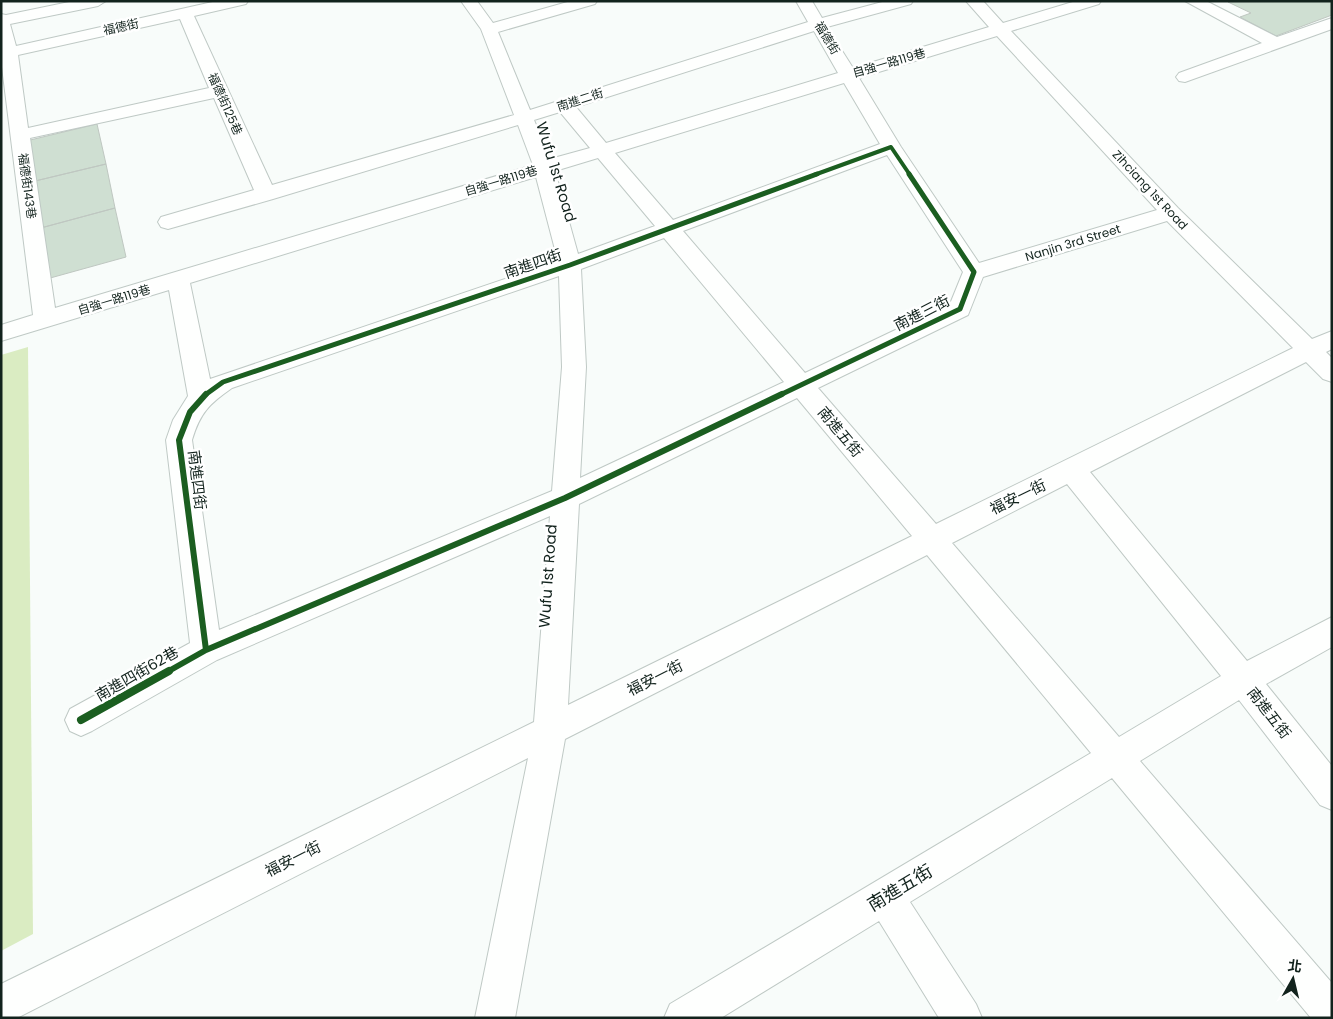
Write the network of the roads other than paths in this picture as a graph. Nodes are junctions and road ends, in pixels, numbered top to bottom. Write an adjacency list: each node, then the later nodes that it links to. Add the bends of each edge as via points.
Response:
1 (98, 1): 11 (street)
2 (240, 1): 10 (street, 福德街)
3 (469, 1): 14 (street, Wufu 1st Road)
4 (589, 1): 14 (street)
5 (804, 1): 13 (street, 福德街)
6 (905, 1): 13 (street, 南進二街)
7 (974, 1): 15 (street, Zihciang 1st Road)
8 (1093, 1): 15 (street, 自強一路119巷)
9 (1194, 1): 16 (street)
10 (185, 13): 17 (street, 福德街); 20 (street, 福德街125巷)
11 (1, 20): 17 (street, 福德街143巷)
12 (1332, 23): 16 (street)
13 (818, 24): 18 (street, 福德街); 21 (street, 南進二街)
14 (489, 29): 22 (street, Wufu 1st Road)
15 (1002, 30): 18 (street, 自強一路119巷); 28 (street, Zihciang 1st Road)
16 (1275, 43): 19 (street)
17 (5, 53): 23 (street, 福德街143巷)
18 (849, 75): 24 (street, 福德街); 25 (street, 自強一路119巷)
19 (1185, 77)
20 (219, 91): 23 (street); 27 (street, 福德街125巷)
21 (564, 105): 22 (street, 南進二街); 25 (street, 南進五街)
22 (526, 117): 26 (street, Wufu 1st Road); 27 (street, 南進二街)
23 (20, 135): 34 (street, 福德街143巷)
24 (891, 147): 30 (street); 32 (street)
25 (602, 150): 26 (street, 自強一路119巷); 30 (street, 南進五街)
26 (544, 168): 31 (street, Wufu 1st Road); 33 (street, 自強一路119巷)
27 (266, 195): 29 (street, 南進二街)
28 (1171, 213): 32 (street, Nanjin 3rd Street); 36 (street, Zihciang 1st Road)
29 (168, 222)
30 (669, 229): 31 (street, 南進四街); 38 (street, 南進五街)
31 (570, 265): 39 (street, 南進四街, via 223,382); 41 (street, Wufu 1st Road, via 574,367)
32 (974, 272): 38 (street, 南進三街, via 960,309)
33 (178, 280): 34 (street, 自強一路119巷); 39 (street)
34 (45, 321): 35 (street, 自強一路119巷)
35 (1, 333)
36 (1321, 345): 37 (street, Zihciang 1st Road); 40 (street, 福安一街)
37 (1332, 373)
38 (801, 385): 41 (street, 南進三街); 42 (street, 南進五街)
39 (200, 397): 44 (street, 南進四街, via 186,415 179,440)
40 (1072, 470): 42 (street, 福安一街); 45 (street)
41 (565, 498): 44 (street); 47 (street, Wufu 1st Road)
42 (932, 540): 47 (street, 福安一街); 48 (street, 南進五街)
43 (1332, 631): 45 (street)
44 (206, 650): 46 (street, 南進四街62巷)
45 (1243, 680): 48 (street, 南進五街); 49 (street, 南進五街)
46 (81, 720)
47 (550, 731): 51 (street, 福安一街); 53 (street, Wufu 1st Road)
48 (1116, 758): 50 (street, 南進五街); 52 (street, 南進五街)
49 (1332, 793)
50 (885, 897): 54 (street, 南進五街); 55 (street)
51 (1, 1005)
52 (1332, 1013)
53 (495, 1018)
54 (684, 1018)
55 (962, 1018)

